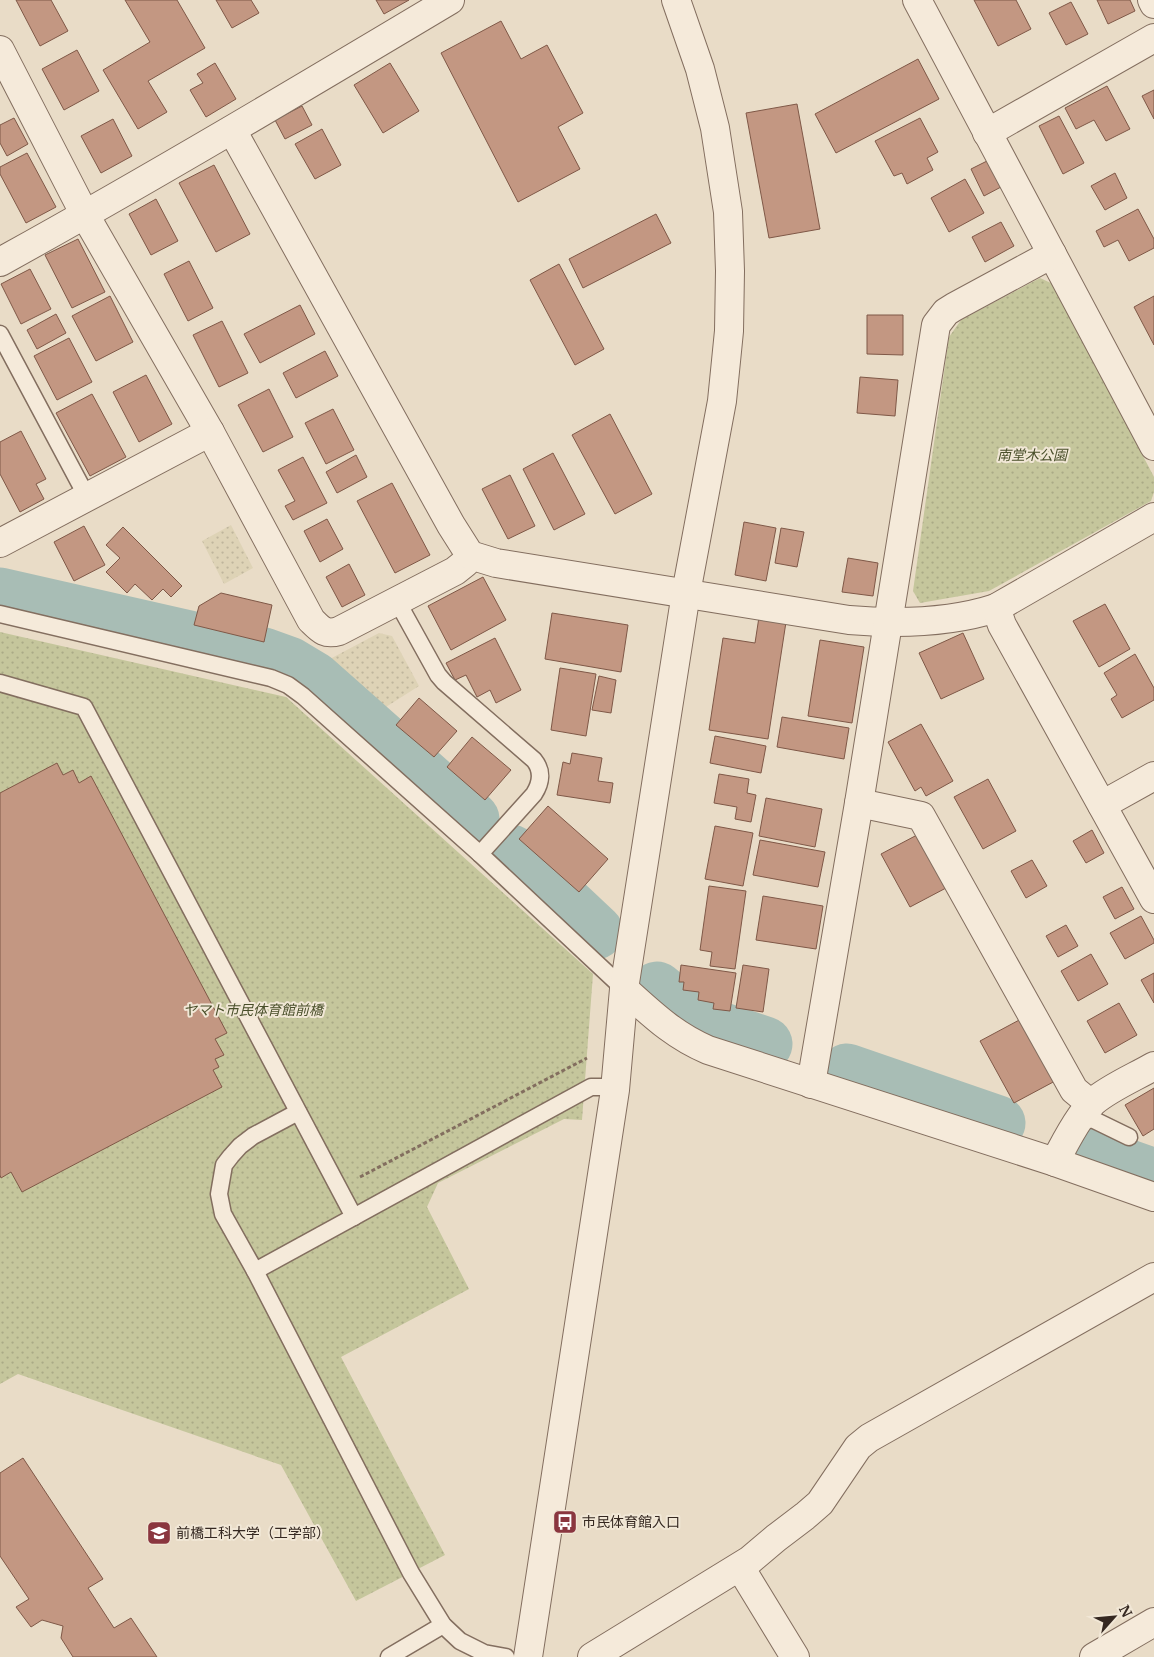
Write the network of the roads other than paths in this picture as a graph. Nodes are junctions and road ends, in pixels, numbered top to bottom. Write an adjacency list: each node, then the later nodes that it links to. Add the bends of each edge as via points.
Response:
1 (676, 0): 20 (street, via 700,69 715,128 728,212 730,271 729,331 722,401)
2 (916, 0): 9 (street)
3 (1152, 0): 5 (street)
4 (439, 3): 8 (street)
5 (1154, 4)
6 (1154, 38): 9 (street)
7 (0, 50): 10 (street)
8 (232, 130): 10 (street); 19 (street, via 450,525)
9 (988, 133): 11 (street)
10 (85, 215): 12 (street); 14 (street)
11 (1052, 254): 15 (street); 24 (street, via 954,307 936,325)
12 (0, 262)
13 (0, 334): 16 (lane)
14 (210, 432): 16 (street); 21 (street, via 317,626 331,633 339,631)
15 (1154, 446)
16 (87, 497): 18 (street)
17 (1154, 518): 22 (street)
18 (0, 543)
19 (470, 555): 20 (street, via 496,563); 21 (street, via 455,571)
20 (686, 593): 24 (street, via 849,620); 31 (street)
21 (397, 601): 29 (lane, via 438,675 534,760 540,770 534,794)
22 (996, 608): 24 (street, via 927,621); 28 (street)
23 (0, 614): 29 (lane, via 271,678 288,685)
24 (887, 622): 27 (street)
25 (0, 683): 35 (lane, via 84,708)
26 (1154, 776): 28 (street)
27 (859, 803): 33 (street); 36 (street, via 921,816 1074,1090)
28 (1102, 805): 30 (street)
29 (480, 854): 31 (lane)
30 (1154, 899)
31 (624, 989): 33 (street, via 689,1042); 34 (street)
32 (1154, 1066): 36 (street, via 1101,1096)
33 (811, 1084): 38 (street)
34 (615, 1090): 40 (lane, via 591,1087); 50 (street)
35 (298, 1112): 40 (lane); 41 (lane, via 240,1146 224,1166 218,1194 223,1214)
36 (1084, 1114): 37 (lane); 38 (street)
37 (1129, 1137)
38 (1055, 1162): 39 (street)
39 (1154, 1197)
40 (354, 1217): 41 (lane)
41 (255, 1271): 45 (lane, via 411,1573)
42 (1154, 1277): 43 (street, via 869,1438 858,1447 820,1503)
43 (740, 1567): 51 (street); 52 (street)
44 (1154, 1622): 53 (street)
45 (443, 1625): 46 (lane, via 460,1641); 47 (lane)
46 (474, 1648): 48 (lane); 49 (lane)
47 (389, 1657)
48 (460, 1657)
49 (506, 1657)
50 (528, 1657)
51 (592, 1657)
52 (795, 1657)
53 (1094, 1657)

